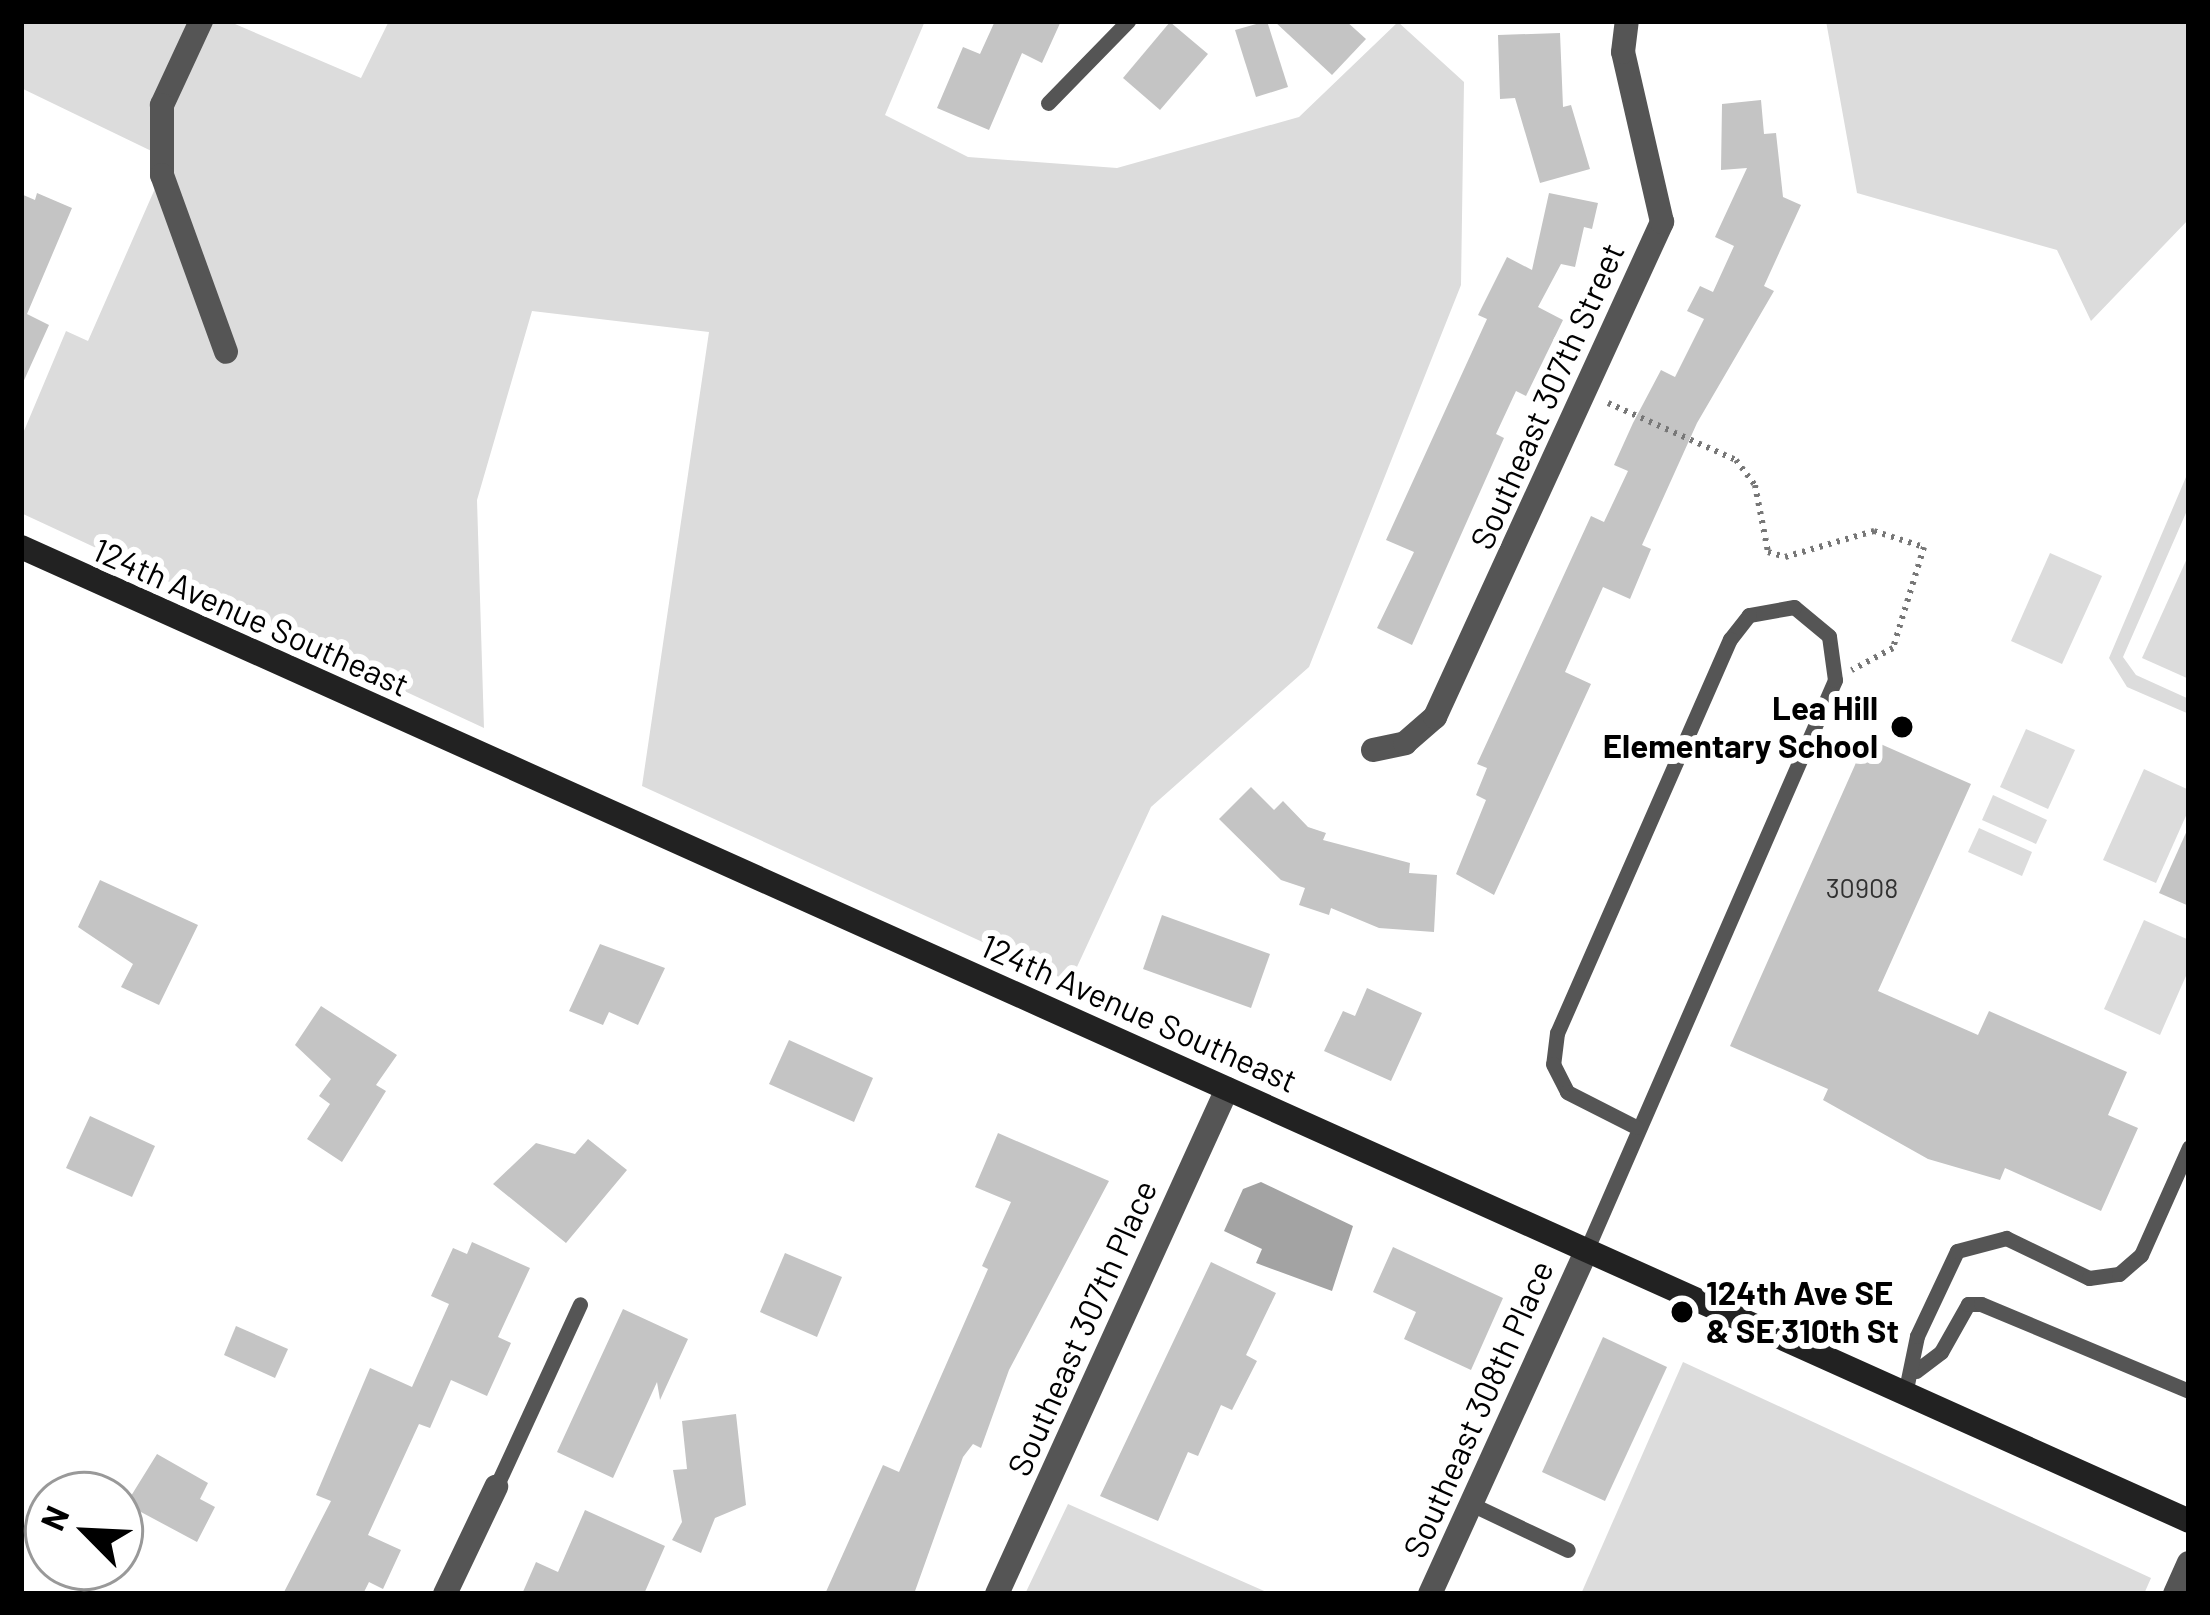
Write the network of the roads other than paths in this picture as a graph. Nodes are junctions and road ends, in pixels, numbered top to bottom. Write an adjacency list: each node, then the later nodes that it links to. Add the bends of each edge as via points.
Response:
1 (201, 21): 5 (street, via 162,105 162,175)
2 (1128, 21): 4 (lane)
3 (1627, 21): 7 (street, Southeast 307th Street, via 1623,52 1662,222 1436,717 1405,743)
4 (1048, 103)
5 (226, 352)
6 (21, 551): 8 (street, 124th Avenue Southeast)
7 (1372, 750)
8 (1227, 1089): 11 (street, 124th Avenue Southeast); 21 (street, Southeast 307th Place)
9 (1636, 1127): 9 (lane, via 1835,680 1829,636 1794,607 1749,615 1730,639 1552,1048 1567,1092); 11 (lane)
10 (2189, 1147): 13 (lane, via 2141,1255 2119,1274 2089,1278 2006,1238 1957,1251 1917,1336)
11 (1586, 1251): 13 (street, 124th Avenue Southeast); 16 (street, Southeast 308th Place)
12 (580, 1304): 15 (lane)
13 (1910, 1383): 14 (lane, via 1941,1352 1968,1304 1981,1304); 17 (street, 124th Avenue Southeast)
14 (2189, 1391)
15 (496, 1487): 20 (street)
16 (1471, 1504): 18 (lane); 22 (street, Southeast 308th Place)
17 (2189, 1522)
18 (1568, 1550)
19 (2189, 1563): 23 (street)
20 (445, 1594)
21 (997, 1594)
22 (1430, 1594)
23 (2175, 1594)

